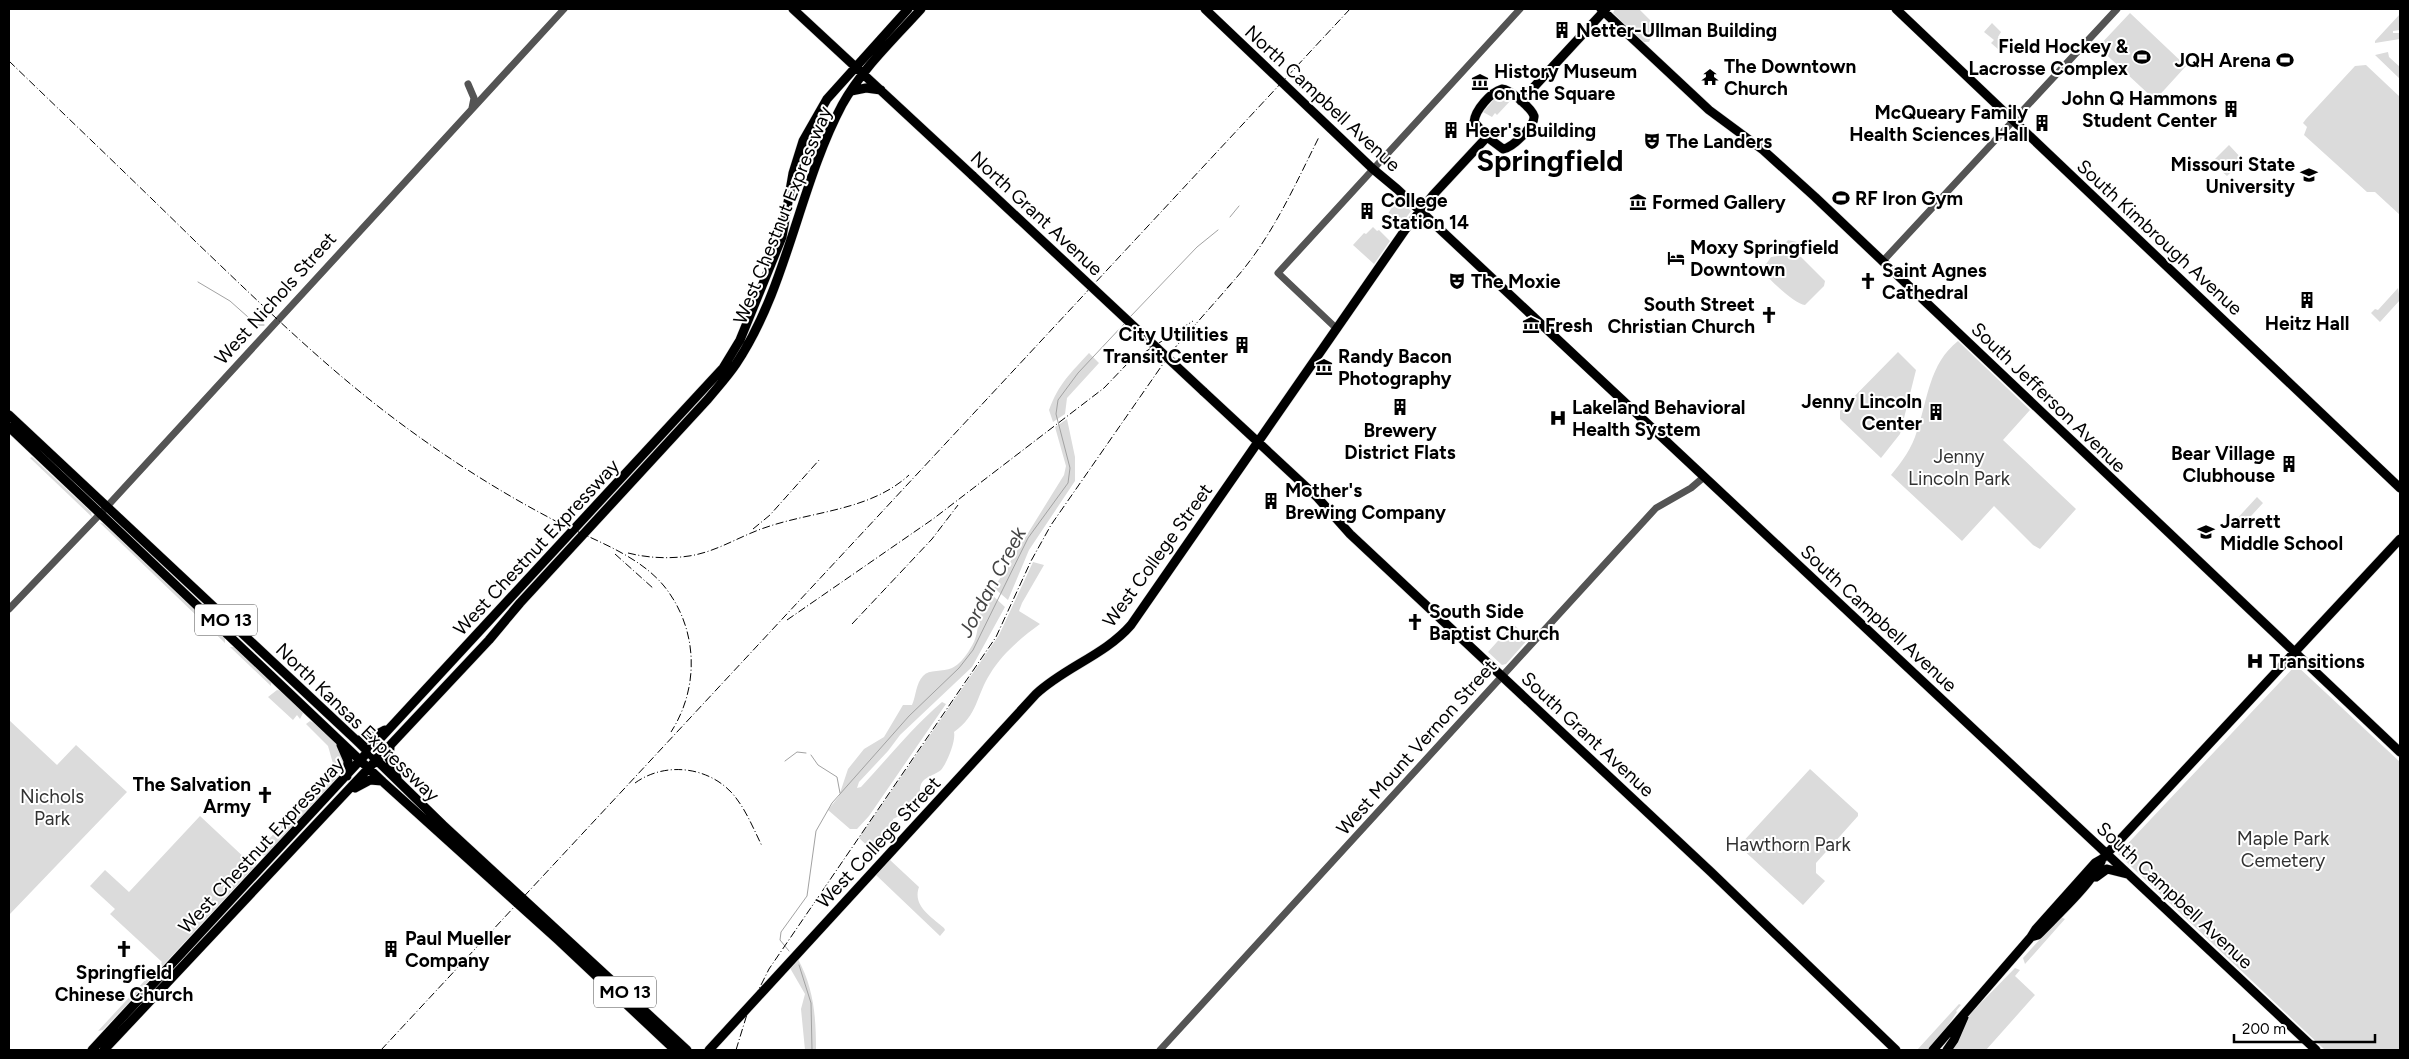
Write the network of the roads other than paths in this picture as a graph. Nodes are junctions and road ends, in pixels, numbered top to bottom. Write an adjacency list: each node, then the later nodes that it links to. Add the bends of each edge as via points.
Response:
1 (564, 9): 16 (street, West Nichols Street)
2 (793, 9): 10 (main road, North Grant Avenue)
3 (908, 9): 10 (main road, West Chestnut Expressway)
4 (921, 9): 11 (main road, West Chestnut Expressway)
5 (1205, 9): 19 (main road, North Campbell Avenue)
6 (1520, 9): 19 (street)
7 (1896, 9): 17 (main road, South Kimbrough Avenue)
8 (2117, 9): 17 (street)
9 (1604, 10): 15 (main road); 21 (main road, South Jefferson Avenue, via 1708,110 1763,150)
10 (855, 66): 11 (main road, North Grant Avenue); 33 (main road, West Chestnut Expressway, via 827,100 803,141 793,173 782,236 740,340 723,368)
11 (863, 73): 13 (main road, North Grant Avenue); 14 (main road, West Chestnut Expressway)
12 (468, 84): 16 (street, via 474,98)
13 (881, 90): 14 (main road); 25 (main road, North Grant Avenue, bridge)
14 (851, 91): 36 (main road, West Chestnut Expressway, via 823,148 765,308 736,364 708,399)
15 (1520, 101): 18 (main road, via 1507,89 1496,92 1474,118 1475,125); 18 (main road, via 1532,112 1534,120 1518,140 1503,149)
16 (472, 108): 28 (street, West Nichols Street)
17 (2013, 121): 21 (street); 27 (main road, South Kimbrough Avenue)
18 (1487, 137): 20 (main road, West College Street)
19 (1373, 169): 20 (main road, North Campbell Avenue); 22 (street, via 1278,273)
20 (1420, 211): 22 (main road, West College Street); 26 (main road, South Campbell Avenue)
21 (1882, 262): 31 (main road, South Jefferson Avenue)
22 (1337, 329): 25 (main road, West College Street)
23 (9, 415): 28 (main road, North Kansas Expressway / MO 13)
24 (9, 427): 28 (main road, North Kansas Expressway / MO 13)
25 (1258, 442): 32 (main road, South Grant Avenue, via 1321,501 1350,534); 55 (main road, West College Street, via 1127,630 1104,649 1055,678 1030,700)
26 (1704, 476): 32 (street, West Mount Vernon Street, via 1691,488 1656,508); 46 (main road, South Campbell Avenue)
27 (2400, 488)
28 (104, 510): 30 (street, West Nichols Street); 34 (main road, North Kansas Expressway / MO 13); 35 (main road, North Kansas Expressway / MO 13)
29 (2400, 539): 31 (main road)
30 (9, 610)
31 (2295, 653): 38 (main road, South Jefferson Avenue); 46 (main road)
32 (1503, 676): 56 (street, West Mount Vernon Street); 57 (main road, South Grant Avenue)
33 (396, 724): 35 (main road, via 371,738); 37 (main road, West Chestnut Expressway)
34 (336, 736): 40 (main road, North Kansas Expressway / MO 13); 42 (main road, via 348,761)
35 (356, 740): 37 (main road, North Kansas Expressway / MO 13)
36 (394, 741): 39 (main road, West Chestnut Expressway); 44 (main road, via 388,752 389,759)
37 (369, 752): 39 (main road, North Kansas Expressway / MO 13); 40 (main road, West Chestnut Expressway)
38 (2400, 752)
39 (377, 760): 41 (main road, West Chestnut Expressway); 44 (main road, North Kansas Expressway / MO 13)
40 (361, 761): 41 (main road, North Kansas Expressway / MO 13); 42 (main road, West Chestnut Expressway)
41 (369, 768): 43 (main road, North Kansas Expressway / MO 13); 45 (main road, West Chestnut Expressway)
42 (347, 776): 52 (main road, West Chestnut Expressway)
43 (382, 782): 45 (main road, via 370,780); 51 (main road, North Kansas Expressway / MO 13, via 558,940)
44 (404, 787): 54 (main road, North Kansas Expressway / MO 13)
45 (348, 792): 53 (main road, West Chestnut Expressway)
46 (2105, 857): 47 (main road, South Campbell Avenue); 48 (main road); 49 (main road, via 2095,863)
47 (2130, 874): 48 (main road, via 2107,869 2087,887); 60 (main road, South Campbell Avenue)
48 (2080, 889): 49 (main road, via 2038,935)
49 (2031, 938): 50 (main road)
50 (1966, 1011): 58 (main road); 59 (main road)
51 (673, 1049)
52 (92, 1050)
53 (104, 1050)
54 (688, 1050)
55 (709, 1050)
56 (1160, 1050)
57 (1896, 1050)
58 (1933, 1050)
59 (1947, 1050)
60 (2316, 1050)

